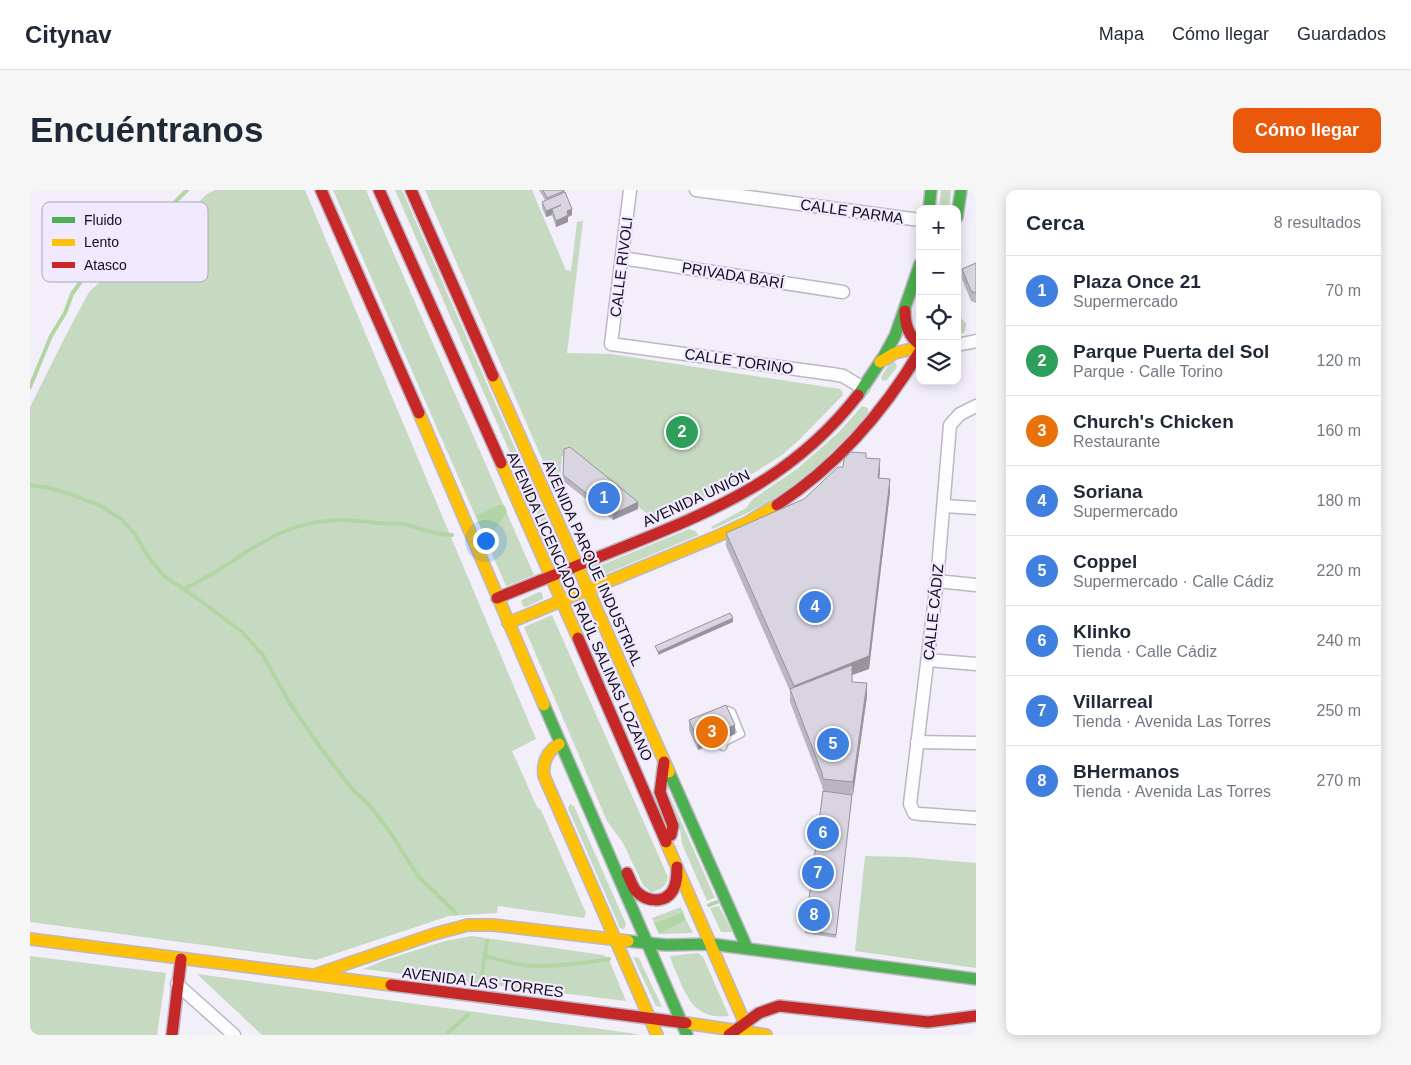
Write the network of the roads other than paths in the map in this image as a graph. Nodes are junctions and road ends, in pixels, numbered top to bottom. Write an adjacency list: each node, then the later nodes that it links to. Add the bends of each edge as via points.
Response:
1 (321, 190): 34 (main road, via 408,385)
2 (379, 190): 30 (main road, AVENIDA LICENCIADO RAÚL SALINAS LOZANO)
3 (411, 190): 29 (main road, AVENIDA PARQUE INDUSTRIAL)
4 (630, 190): 11 (street, CALLE RIVOLI)
5 (696, 190): 10 (street, CALLE PARMA)
6 (931, 190): 8 (main road)
7 (961, 190): 9 (main road)
8 (929, 205)
9 (959, 205)
10 (916, 219)
11 (622, 258): 13 (street, PRIVADA BARÍ); 17 (street, CALLE RIVOLI)
12 (916, 277): 14 (main road, AVENIDA UNIÓN)
13 (843, 292)
14 (905, 311): 16 (main road, via 907,331); 21 (main road, AVENIDA UNIÓN)
15 (976, 340): 18 (street)
16 (916, 343)
17 (611, 344): 22 (street, CALLE TORINO, via 843,376)
18 (961, 344)
19 (916, 349): 21 (main road, via 895,353)
20 (916, 356): 22 (main road, AVENIDA UNIÓN, via 907,373)
21 (878, 364): 22 (main road, AVENIDA UNIÓN)
22 (874, 396): 24 (main road, AVENIDA UNIÓN, via 840,415 784,468); 28 (main road, AVENIDA UNIÓN, via 858,439 796,493 754,518)
23 (976, 406): 25 (street, CALLE CÁDIZ, via 960,414 950,425)
24 (739, 496): 27 (main road, AVENIDA UNIÓN); 28 (main road, via 728,510 713,517)
25 (944, 506): 26 (street); 31 (street, CALLE CÁDIZ)
26 (976, 508)
27 (676, 525): 28 (main road); 29 (main road, AVENIDA UNIÓN)
28 (708, 530): 33 (main road, AVENIDA UNIÓN)
29 (578, 566): 30 (main road, AVENIDA UNIÓN); 33 (main road, AVENIDA PARQUE INDUSTRIAL)
30 (551, 577): 34 (main road, AVENIDA UNIÓN); 35 (main road, AVENIDA LICENCIADO RAÚL SALINAS LOZANO)
31 (937, 581): 32 (street); 37 (street, CALLE CÁDIZ)
32 (976, 585)
33 (588, 590): 35 (main road, AVENIDA UNIÓN); 44 (main road, AVENIDA PARQUE INDUSTRIAL)
34 (497, 598): 36 (main road)
35 (562, 601): 36 (main road, AVENIDA UNIÓN); 47 (main road, AVENIDA LICENCIADO RAÚL SALINAS LOZANO)
36 (508, 623): 42 (main road)
37 (928, 660): 38 (street); 40 (street, CALLE CÁDIZ)
38 (976, 664)
39 (713, 716): 43 (lane, via 731,711 740,731 740,735 725,742)
40 (917, 742): 41 (street); 46 (street, CALLE CÁDIZ, via 910,804 914,813)
41 (976, 743)
42 (559, 744): 45 (main road); 50 (main road, via 549,751 545,759 544,776)
43 (723, 747)
44 (664, 762): 47 (main road, via 660,792 673,826); 53 (main road, AVENIDA PARQUE INDUSTRIAL)
45 (592, 818): 48 (main road, via 619,854 641,896 660,901 672,892); 51 (main road)
46 (976, 818)
47 (670, 849): 48 (main road, AVENIDA LICENCIADO RAÚL SALINAS LOZANO)
48 (677, 867): 52 (main road, AVENIDA LICENCIADO RAÚL SALINAS LOZANO)
49 (30, 939): 54 (main road, AVENIDA LAS TORRES)
50 (615, 940): 51 (main road); 55 (main road, AVENIDA LAS TORRES, via 468,925); 60 (main road)
51 (647, 943): 52 (main road); 61 (main road)
52 (711, 944): 53 (main road); 62 (main road, AVENIDA LICENCIADO RAÚL SALINAS LOZANO)
53 (747, 948): 56 (main road)
54 (181, 958): 55 (main road, AVENIDA LAS TORRES); 57 (main road)
55 (313, 975): 60 (main road, AVENIDA LAS TORRES)
56 (976, 980)
57 (177, 984): 64 (main road); 65 (street)
58 (756, 1015): 59 (main road, via 779,1006 928,1022); 62 (main road); 68 (main road, via 756,1023)
59 (976, 1016)
60 (650, 1018): 61 (main road); 66 (main road)
61 (680, 1022): 63 (main road); 67 (main road)
62 (748, 1030): 63 (main road); 68 (main road)
63 (732, 1033)
64 (172, 1035)
65 (234, 1035)
66 (657, 1035)
67 (687, 1035)
68 (765, 1035)

